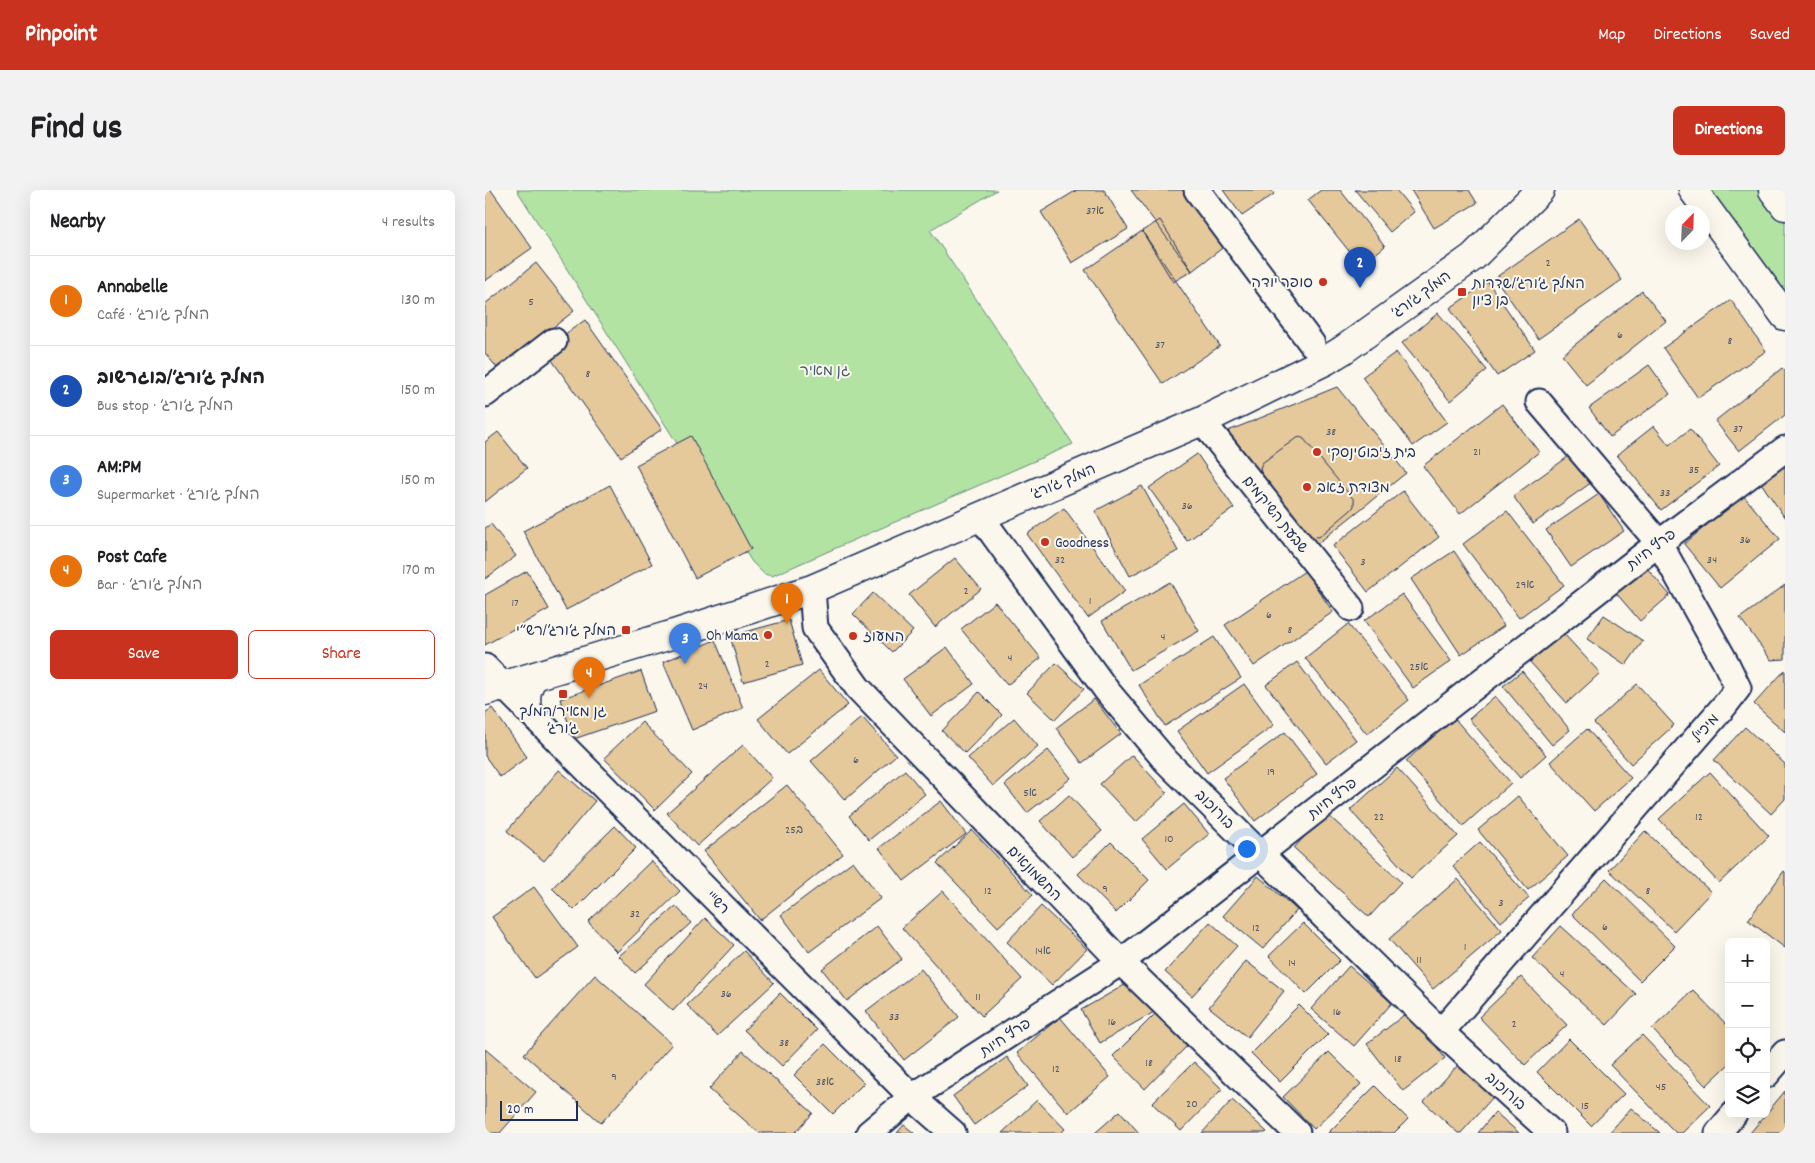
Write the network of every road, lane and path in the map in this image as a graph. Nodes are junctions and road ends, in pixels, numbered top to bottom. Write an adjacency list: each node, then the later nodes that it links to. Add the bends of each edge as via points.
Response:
1 (1197, 190): 8 (street)
2 (1540, 190): 11 (street, המלך ג׳ורג׳, via 1473,257 1343,350)
3 (1693, 190): 6 (street)
4 (1773, 190): 5 (street)
5 (1785, 206)
6 (1785, 316)
7 (554, 340): 9 (street)
8 (1312, 344)
9 (489, 383)
10 (1539, 402): 14 (street, מיכ"ל)
11 (1202, 421): 13 (street, המלך ג׳ורג׳); 16 (street, שבעת השיקמים)
12 (1785, 450): 14 (street, פרץ חיות)
13 (980, 516): 15 (street, המלך ג׳ורג׳); 20 (street, בורוכוב, via 1127,716 1166,761)
14 (1659, 543): 20 (street, פרץ חיות); 22 (street, מיכ"ל, via 1738,688)
15 (812, 589): 17 (street, המלך ג׳ורג׳); 21 (street, החשמונאים, via 815,628 858,688)
16 (1351, 608)
17 (535, 676): 18 (street, המלך ג׳ורג׳); 19 (street, via 526,691)
18 (491, 681): 19 (street, רש"י)
19 (527, 709): 25 (street, רש"י)
20 (1261, 854): 21 (street, פרץ חיות); 22 (street, בורוכוב)
21 (1121, 962): 25 (street, פרץ חיות); 29 (street, החשמונאים)
22 (1441, 1032): 30 (street, בורוכוב)
23 (1785, 1053): 24 (street)
24 (1768, 1073)
25 (912, 1097): 27 (street, פרץ חיות); 28 (street, רש"י)
26 (1731, 1118): 31 (street)
27 (869, 1133)
28 (953, 1133)
29 (1297, 1133)
30 (1552, 1133)
31 (1718, 1133)

